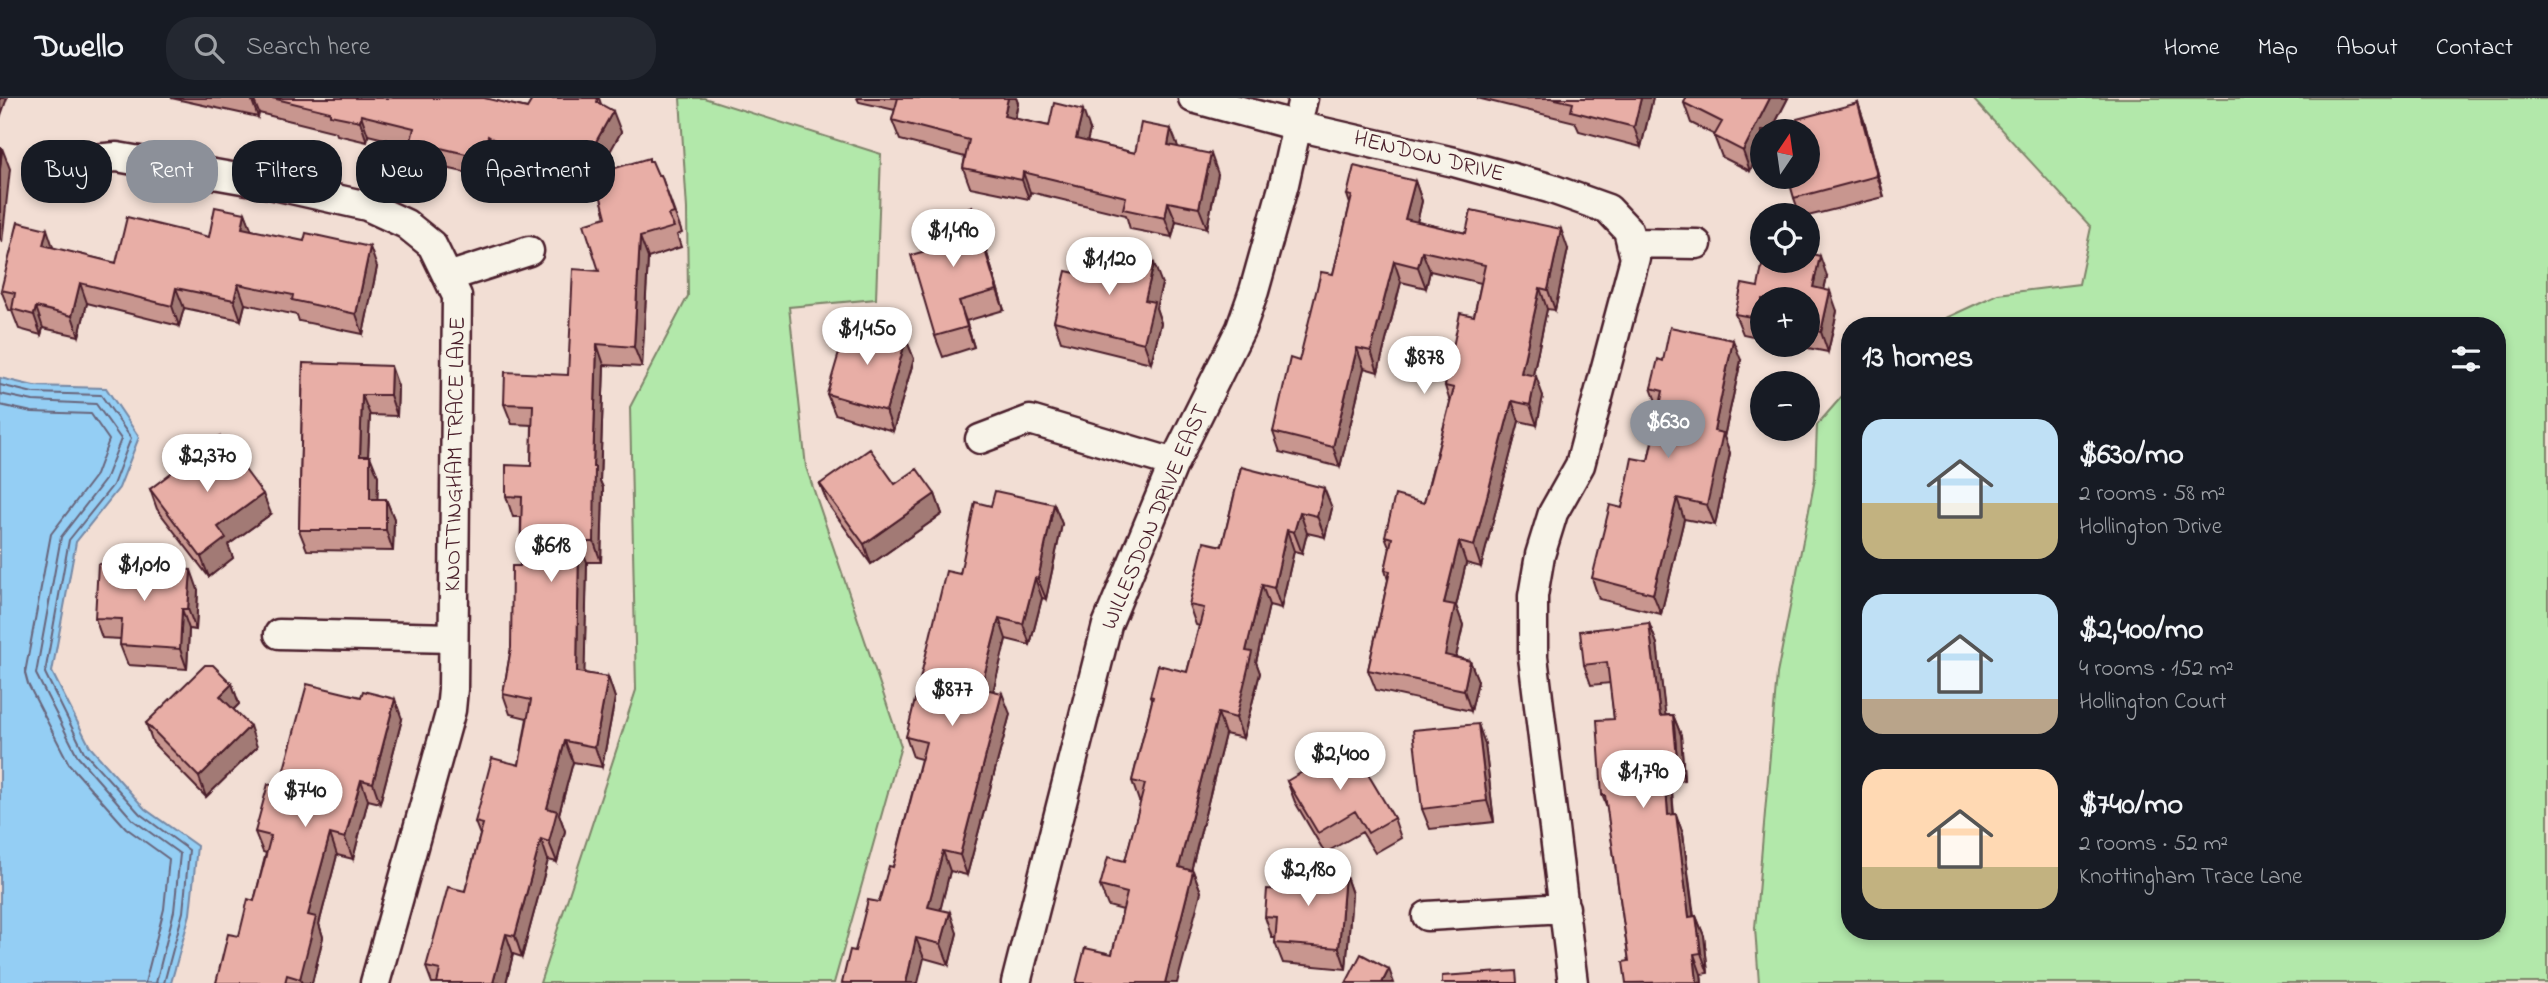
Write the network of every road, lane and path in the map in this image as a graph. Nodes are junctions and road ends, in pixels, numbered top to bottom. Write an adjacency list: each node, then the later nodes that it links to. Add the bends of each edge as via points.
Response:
1 (1193, 98): 3 (street, HENDON DRIVE)
2 (1303, 98): 3 (street, WILLESDON DRIVE EAST)
3 (1297, 126): 7 (street, HENDON DRIVE, via 1454,162 1608,209 1628,230); 10 (street, WILLESDON DRIVE EAST, via 1241,328)
4 (112, 157): 8 (street, KNOTTINGHAM TRACE LANE, via 265,183 367,206 406,224 432,245)
5 (1697, 244): 7 (street)
6 (529, 251): 8 (street)
7 (1633, 251): 13 (street, via 1580,465 1553,513 1533,596 1533,657)
8 (448, 277): 12 (street, KNOTTINGHAM TRACE LANE, via 457,296)
9 (980, 439): 10 (street, via 1030,420)
10 (1174, 464): 16 (street, WILLESDON DRIVE EAST, via 1107,625)
11 (279, 634): 12 (street)
12 (453, 638): 15 (street, KNOTTINGHAM TRACE LANE, via 451,710)
13 (1565, 908): 14 (street); 17 (street)
14 (1427, 916)
15 (375, 983)
16 (1016, 983)
17 (1573, 983)

